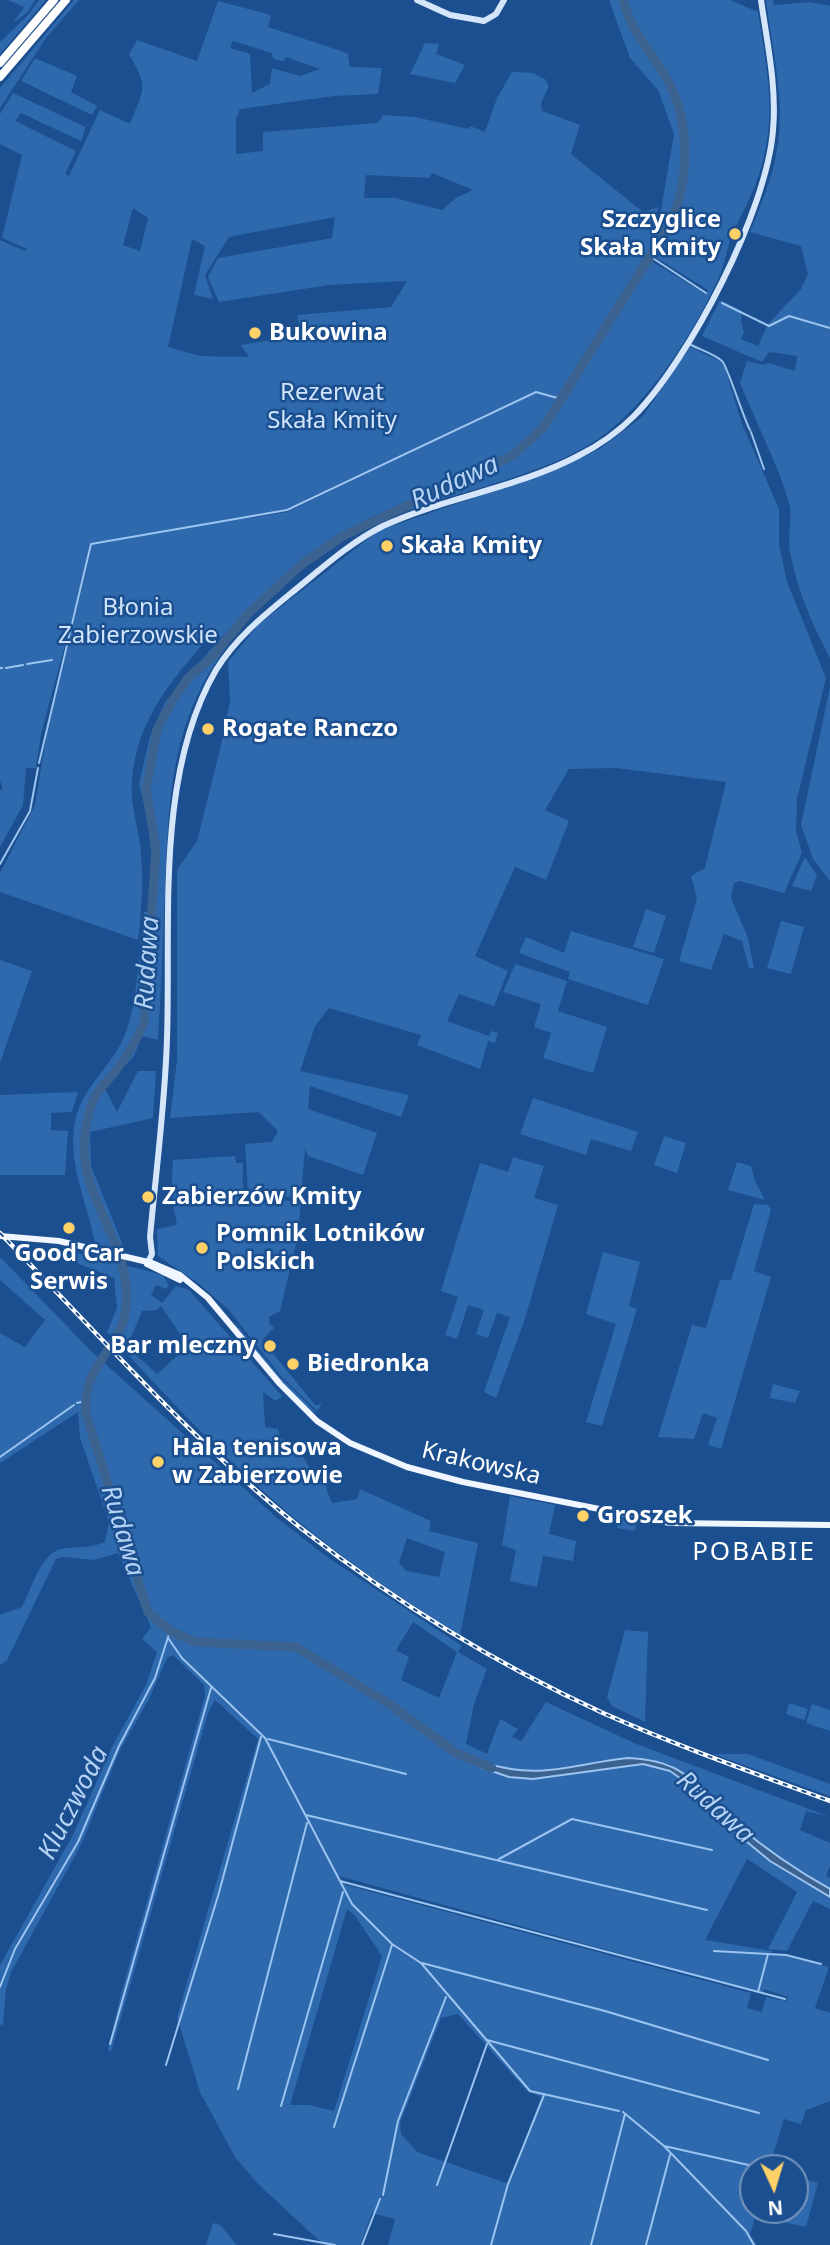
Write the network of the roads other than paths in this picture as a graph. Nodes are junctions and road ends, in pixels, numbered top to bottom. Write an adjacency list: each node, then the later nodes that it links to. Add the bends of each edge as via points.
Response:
1 (54, 0): 6 (highway)
2 (66, 0): 7 (highway)
3 (417, 0): 4 (main road, via 450,15 484,21 496,14)
4 (504, 0)
5 (761, 0): 9 (main road, via 774,104 766,170 718,290 649,399 618,430 576,457 411,515 365,537 256,622 210,682 185,744 174,804 166,1052 152,1254)
6 (0, 63)
7 (0, 77)
8 (0, 1236): 9 (main road, Krakowska, via 59,1241)
9 (147, 1264): 10 (main road, Krakowska, via 192,1285 214,1305 317,1421 351,1443 399,1464 434,1476 670,1523)
10 (830, 1525)

